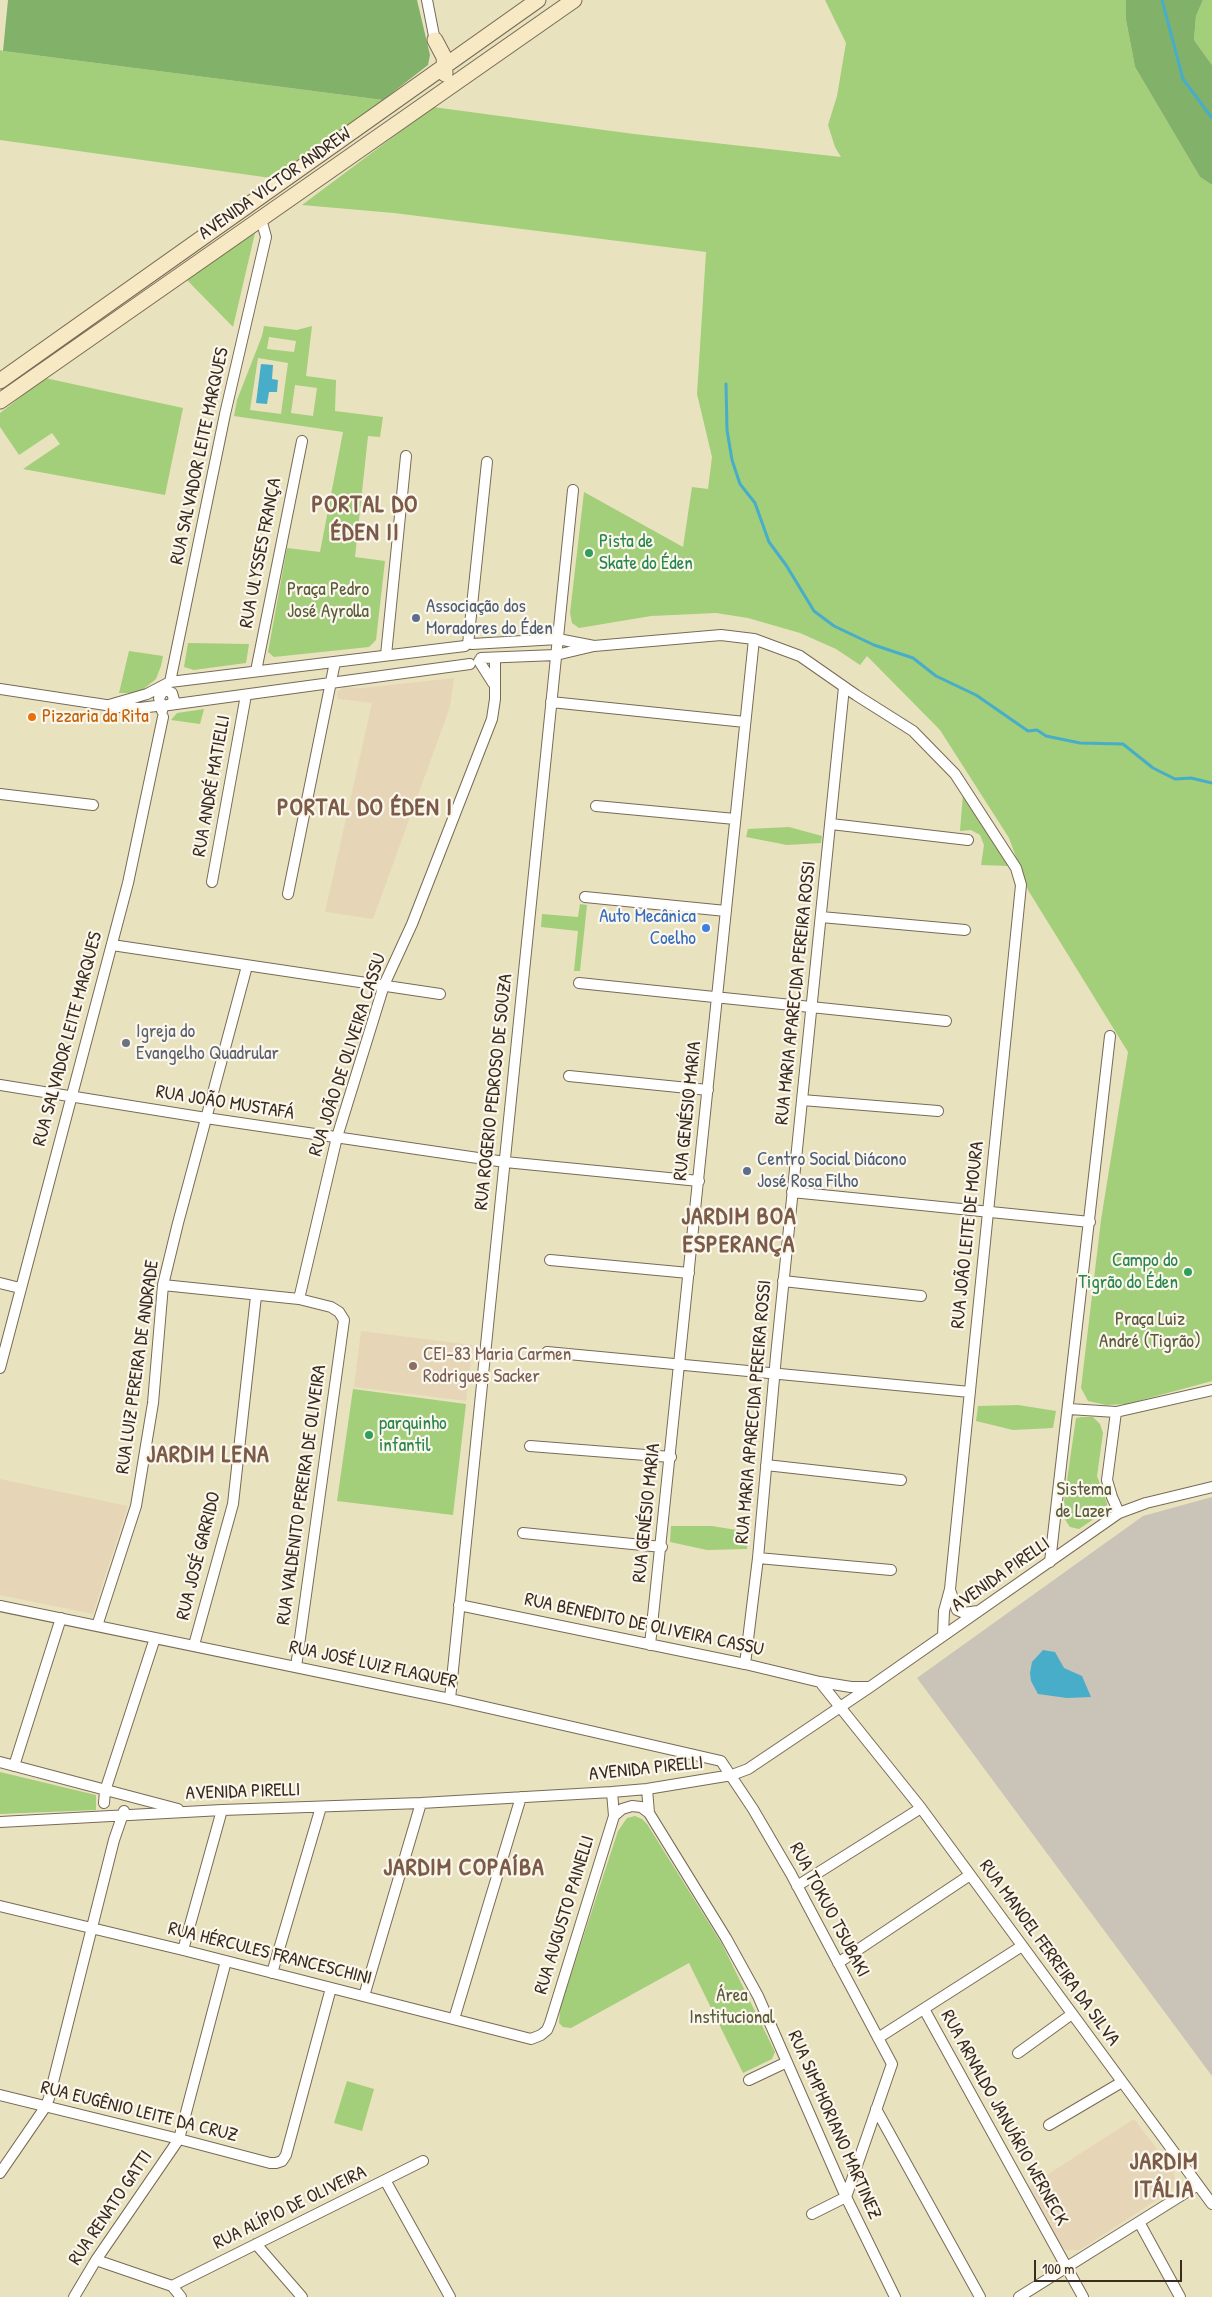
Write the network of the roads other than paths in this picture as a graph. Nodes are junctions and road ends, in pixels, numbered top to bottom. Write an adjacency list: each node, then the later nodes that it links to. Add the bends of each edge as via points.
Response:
1 (426, 0): 4 (street)
2 (538, 0): 5 (main road, AVENIDA VICTOR ANDREW)
3 (574, 0): 7 (main road, AVENIDA VICTOR ANDREW)
4 (435, 40): 5 (street, via 446,51); 6 (main road, via 444,57)
5 (465, 52): 6 (main road, AVENIDA VICTOR ANDREW)
6 (442, 68): 7 (main road, via 443,82); 9 (main road, AVENIDA VICTOR ANDREW)
7 (437, 96): 8 (main road, AVENIDA VICTOR ANDREW)
8 (273, 209): 10 (main road, AVENIDA VICTOR ANDREW); 11 (street, RUA SALVADOR LEITE MARQUES)
9 (233, 216): 10 (main road); 12 (main road, AVENIDA VICTOR ANDREW)
10 (258, 219): 11 (street); 13 (main road, AVENIDA VICTOR ANDREW)
11 (266, 237): 28 (street, RUA SALVADOR LEITE MARQUES, via 225,414)
12 (0, 382)
13 (0, 401)
14 (302, 441): 27 (street, RUA ULYSSES FRANÇA)
15 (406, 456): 22 (street)
16 (487, 462): 20 (street)
17 (573, 490): 18 (street, RUA ROGERIO PEDROSO DE SOUZA)
18 (558, 639): 20 (street); 21 (street); 23 (street, RUA ROGERIO PEDROSO DE SOUZA)
19 (754, 639): 21 (street, via 721,635); 31 (street, via 800,656); 39 (street, RUA GENÉSIO MARIA)
20 (468, 645): 22 (street); 25 (street, via 480,648); 25 (street, via 461,655 464,661)
21 (594, 646): 23 (street)
22 (386, 655): 26 (street)
23 (556, 655): 24 (street); 36 (street, RUA ROGERIO PEDROSO DE SOUZA)
24 (494, 658): 25 (street); 30 (street, RUA JOÃO DE OLIVEIRA CASSU)
25 (477, 661): 29 (street); 30 (street)
26 (335, 662): 27 (street); 29 (street)
27 (256, 671): 28 (street)
28 (170, 682): 35 (street, RUA SALVADOR LEITE MARQUES); 37 (street, via 147,694)
29 (330, 685): 33 (street); 47 (street)
30 (494, 685): 55 (street, RUA JOÃO DE OLIVEIRA CASSU, via 492,719 412,924)
31 (844, 687): 34 (street); 38 (street, RUA MARIA APARECIDA PEREIRA ROSSI)
32 (0, 689): 37 (street)
33 (246, 695): 35 (street); 46 (street, RUA ANDRÉ MATIELLI)
34 (856, 695): 38 (street); 72 (street, RUA JOÃO LEITE DE MOURA, via 913,731 956,774 1016,868 1021,885)
35 (166, 702): 37 (street, via 140,708); 52 (street, RUA SALVADOR LEITE MARQUES)
36 (551, 702): 39 (street); 69 (street, RUA ROGERIO PEDROSO DE SOUZA)
37 (109, 705)
38 (841, 714): 44 (street, RUA MARIA APARECIDA PEREIRA ROSSI)
39 (745, 722): 43 (street, RUA GENÉSIO MARIA)
40 (0, 794): 41 (street)
41 (93, 805)
42 (596, 806): 43 (street)
43 (735, 819): 49 (street, RUA GENÉSIO MARIA)
44 (831, 824): 45 (street); 50 (street, RUA MARIA APARECIDA PEREIRA ROSSI)
45 (968, 840)
46 (212, 882)
47 (288, 894)
48 (585, 897): 49 (street)
49 (726, 911): 57 (street, RUA GENÉSIO MARIA)
50 (821, 917): 51 (street); 58 (street, RUA MARIA APARECIDA PEREIRA ROSSI)
51 (965, 930)
52 (112, 944): 53 (street); 64 (street, RUA SALVADOR LEITE MARQUES)
53 (247, 966): 55 (street); 67 (street, RUA LUIZ PEREIRA DE ANDRADE)
54 (579, 983): 57 (street)
55 (384, 985): 56 (street); 68 (street, RUA JOÃO DE OLIVEIRA CASSU)
56 (440, 994)
57 (717, 998): 58 (street); 63 (street, RUA GENÉSIO MARIA)
58 (812, 1007): 59 (street); 65 (street, RUA MARIA APARECIDA PEREIRA ROSSI)
59 (946, 1021)
60 (1110, 1036): 73 (street)
61 (569, 1076): 63 (street)
62 (0, 1085): 64 (street, RUA JOÃO MUSTAFÁ)
63 (708, 1090): 70 (street, RUA GENÉSIO MARIA)
64 (72, 1096): 67 (street, RUA JOÃO MUSTAFÁ); 79 (street, RUA SALVADOR LEITE MARQUES)
65 (802, 1100): 66 (street); 71 (street, RUA MARIA APARECIDA PEREIRA ROSSI)
66 (938, 1111)
67 (206, 1118): 68 (street, RUA JOÃO MUSTAFÁ); 78 (street, RUA LUIZ PEREIRA DE ANDRADE)
68 (337, 1137): 69 (street, RUA JOÃO MUSTAFÁ); 82 (street, RUA JOÃO DE OLIVEIRA CASSU)
69 (504, 1162): 70 (street, RUA JOÃO MUSTAFÁ); 103 (street, RUA ROGERIO PEDROSO DE SOUZA)
70 (699, 1181): 75 (street, RUA GENÉSIO MARIA)
71 (792, 1192): 72 (street); 76 (street, RUA MARIA APARECIDA PEREIRA ROSSI)
72 (987, 1211): 73 (street); 88 (street, RUA JOÃO LEITE DE MOURA)
73 (1090, 1222): 89 (street)
74 (550, 1260): 75 (street)
75 (689, 1272): 84 (street, RUA GENÉSIO MARIA)
76 (783, 1281): 81 (street); 86 (street, RUA MARIA APARECIDA PEREIRA ROSSI)
77 (0, 1283): 79 (street)
78 (163, 1285): 80 (street); 107 (street, RUA LUIZ PEREIRA DE ANDRADE, via 152,1403 136,1506)
79 (20, 1288): 85 (street, RUA SALVADOR LEITE MARQUES)
80 (256, 1296): 82 (street); 110 (street, RUA JOSÉ GARRIDO, via 233,1504)
81 (921, 1296)
82 (299, 1299): 113 (street, RUA VALDENITO PEREIRA DE OLIVEIRA, via 331,1307 344,1320)
83 (546, 1352): 84 (street)
84 (680, 1365): 86 (street); 92 (street, RUA GENÉSIO MARIA)
85 (0, 1368)
86 (774, 1374): 88 (street); 93 (street, RUA MARIA APARECIDA PEREIRA ROSSI)
87 (1212, 1390): 90 (street)
88 (970, 1392): 102 (street, RUA JOÃO LEITE DE MOURA)
89 (1069, 1409): 90 (street); 100 (street)
90 (1116, 1412): 96 (street, via 1107,1480)
91 (530, 1446): 92 (street)
92 (671, 1457): 98 (street, RUA GENÉSIO MARIA)
93 (766, 1465): 94 (street); 99 (street, RUA MARIA APARECIDA PEREIRA ROSSI)
94 (901, 1480)
95 (1212, 1487): 96 (street, AVENIDA PIRELLI)
96 (1119, 1512): 100 (street, AVENIDA PIRELLI)
97 (523, 1533): 98 (street)
98 (662, 1547): 111 (street, RUA GENÉSIO MARIA)
99 (758, 1558): 101 (street); 112 (street, RUA MARIA APARECIDA PEREIRA ROSSI)
100 (1050, 1562): 105 (street, AVENIDA PIRELLI)
101 (891, 1570)
102 (950, 1589): 105 (street, RUA JOÃO LEITE DE MOURA, via 957,1610 964,1613); 108 (street, RUA JOÃO LEITE DE MOURA, via 944,1611)
103 (459, 1605): 111 (street, RUA BENEDITO DE OLIVEIRA CASSU); 116 (street, RUA ROGERIO PEDROSO DE SOUZA)
104 (0, 1606): 106 (street, RUA JOSÉ LUIZ FLAQUER)
105 (979, 1611): 108 (street, AVENIDA PIRELLI)
106 (61, 1618): 107 (street, RUA JOSÉ LUIZ FLAQUER); 119 (street)
107 (97, 1626): 109 (street, RUA JOSÉ LUIZ FLAQUER)
108 (943, 1636): 115 (street, AVENIDA PIRELLI)
109 (155, 1638): 110 (street, RUA JOSÉ LUIZ FLAQUER); 122 (street)
110 (194, 1645): 113 (street, RUA JOSÉ LUIZ FLAQUER)
111 (650, 1645): 112 (street, RUA BENEDITO DE OLIVEIRA CASSU)
112 (745, 1664): 114 (street, RUA BENEDITO DE OLIVEIRA CASSU)
113 (296, 1667): 116 (street, RUA JOSÉ LUIZ FLAQUER)
114 (823, 1683): 115 (street, RUA BENEDITO DE OLIVEIRA CASSU); 117 (street)
115 (870, 1687): 117 (street, AVENIDA PIRELLI)
116 (450, 1699): 120 (street, RUA JOSÉ LUIZ FLAQUER, via 712,1758 721,1761)
117 (843, 1705): 120 (street, AVENIDA PIRELLI, via 748,1769); 128 (street, RUA MANOEL FERREIRA DA SILVA)
118 (0, 1762): 119 (street)
119 (14, 1766): 122 (street)
120 (732, 1775): 121 (street, AVENIDA PIRELLI); 137 (street, RUA TOKUO TSUBAKI)
121 (647, 1789): 123 (street, AVENIDA PIRELLI); 132 (street, RUA SIMPHORIANO MARTINEZ)
122 (105, 1791): 124 (street); 130 (street)
123 (612, 1792): 125 (street, AVENIDA PIRELLI); 133 (street, RUA AUGUSTO PAINELLI)
124 (117, 1794): 130 (street, via 107,1798); 130 (street, via 125,1802); 131 (street)
125 (521, 1797): 126 (street, AVENIDA PIRELLI); 149 (street)
126 (421, 1803): 127 (street, AVENIDA PIRELLI); 146 (street)
127 (321, 1806): 129 (street, AVENIDA PIRELLI); 144 (street)
128 (921, 1808): 136 (street, RUA MANOEL FERREIRA DA SILVA); 137 (street)
129 (222, 1810): 131 (street, AVENIDA PIRELLI); 141 (street)
130 (113, 1811): 131 (street, AVENIDA PIRELLI); 134 (street, AVENIDA PIRELLI); 135 (street); 135 (street)
131 (191, 1812)
132 (649, 1813): 133 (street, via 641,1807 632,1806); 153 (street, RUA SIMPHORIANO MARTINEZ, via 726,1938 758,1996)
133 (614, 1816): 151 (street, RUA AUGUSTO PAINELLI, via 550,2023 547,2030)
134 (0, 1822)
135 (114, 1840): 139 (street)
136 (970, 1876): 140 (street, RUA MANOEL FERREIRA DA SILVA); 143 (street)
137 (797, 1886): 143 (street, RUA TOKUO TSUBAKI)
138 (0, 1906): 139 (street, RUA HÉRCULES FRANCESCHINI)
139 (91, 1930): 141 (street, RUA HÉRCULES FRANCESCHINI); 157 (street)
140 (1022, 1946): 147 (street); 148 (street, RUA MANOEL FERREIRA DA SILVA)
141 (183, 1950): 142 (street, RUA HÉRCULES FRANCESCHINI)
142 (226, 1961): 144 (street, RUA HÉRCULES FRANCESCHINI); 160 (street, RUA RENATO GATTI)
143 (838, 1964): 150 (street, RUA TOKUO TSUBAKI)
144 (272, 1973): 145 (street, RUA HÉRCULES FRANCESCHINI)
145 (331, 1988): 146 (street, RUA HÉRCULES FRANCESCHINI); 160 (street, RUA EUGÊNIO LEITE DA CRUZ, via 282,2161 270,2163)
146 (364, 1996): 149 (street, RUA HÉRCULES FRANCESCHINI)
147 (924, 2009): 150 (street); 171 (street, RUA ARNALDO JANUÁRIO WERNECK)
148 (1072, 2014): 152 (street); 155 (street, RUA MANOEL FERREIRA DA SILVA)
149 (454, 2019): 151 (street, RUA HÉRCULES FRANCESCHINI)
150 (878, 2038): 158 (street, RUA TOKUO TSUBAKI, via 892,2064)
151 (531, 2039)
152 (1018, 2053)
153 (787, 2062): 154 (street); 165 (street, RUA SIMPHORIANO MARTINEZ)
154 (749, 2080)
155 (1122, 2082): 159 (street); 164 (street, RUA MANOEL FERREIRA DA SILVA)
156 (0, 2095): 157 (street, RUA EUGÊNIO LEITE DA CRUZ)
157 (46, 2106): 160 (street, RUA EUGÊNIO LEITE DA CRUZ); 162 (street)
158 (876, 2109): 165 (street); 178 (street)
159 (1049, 2125)
160 (179, 2138): 170 (street, RUA RENATO GATTI)
161 (423, 2161): 163 (street, RUA ALÍPIO DE OLIVEIRA)
162 (0, 2173)
163 (385, 2180): 169 (street, RUA ALÍPIO DE OLIVEIRA); 176 (street)
164 (1198, 2185): 166 (street, RUA MANOEL FERREIRA DA SILVA); 168 (street)
165 (846, 2198): 167 (street); 177 (street, RUA SIMPHORIANO MARTINEZ)
166 (1212, 2204)
167 (812, 2214)
168 (1139, 2222): 171 (street); 181 (street)
169 (256, 2244): 172 (street, RUA ALÍPIO DE OLIVEIRA); 175 (street)
170 (96, 2260): 172 (street); 173 (street, RUA RENATO GATTI)
171 (1066, 2268): 179 (street); 180 (street, RUA ARNALDO JANUÁRIO WERNECK)
172 (172, 2286): 174 (street)
173 (74, 2297)
174 (182, 2297)
175 (302, 2297)
176 (450, 2297)
177 (895, 2297)
178 (980, 2297)
179 (1019, 2297)
180 (1083, 2297)
181 (1180, 2297)

